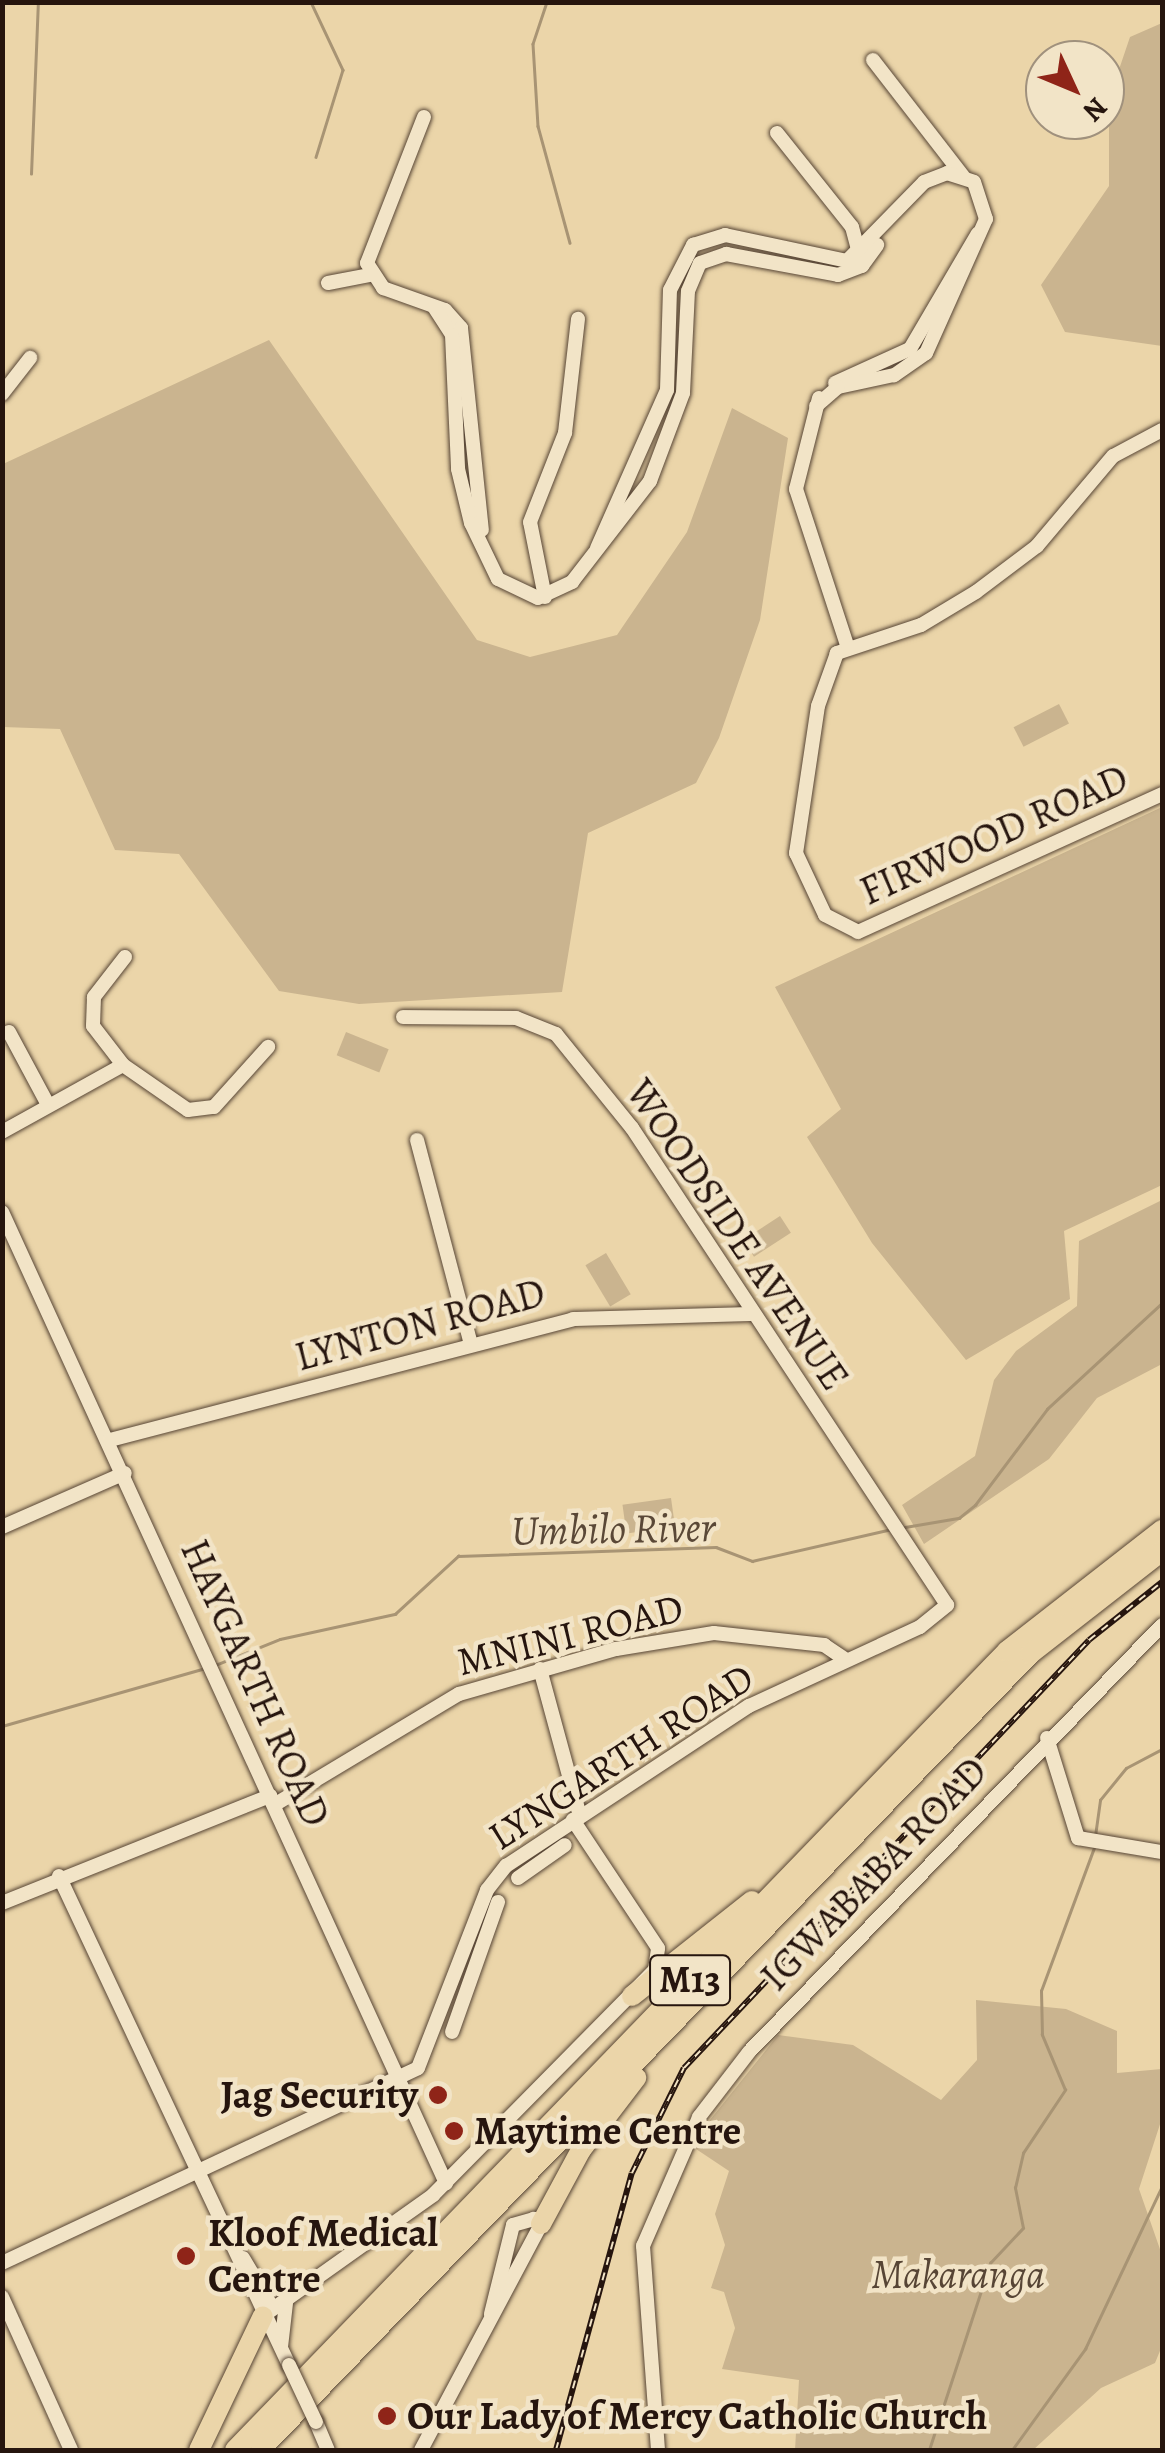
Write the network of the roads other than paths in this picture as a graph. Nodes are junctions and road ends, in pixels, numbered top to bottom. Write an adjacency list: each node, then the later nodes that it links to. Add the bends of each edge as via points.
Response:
1 (873, 60): 4 (street)
2 (424, 116): 6 (street, via 369,242)
3 (777, 133): 5 (street, via 852,227)
4 (963, 176): 5 (street, via 924,182); 13 (street, via 985,195 985,224 910,348 849,373 816,406 796,489)
5 (861, 260): 12 (street, via 818,261 725,235 686,252 670,290 667,390 597,548 572,582)
6 (370, 275): 7 (street); 12 (street, via 434,307 463,334 469,466 492,568 513,592)
7 (328, 283)
8 (578, 320): 12 (street, via 565,433 530,522)
9 (30, 358): 10 (street)
10 (2, 394)
11 (1162, 430): 13 (street, via 1114,456 1037,546 976,592 921,624)
12 (545, 596)
13 (847, 644): 14 (street, FIRWOOD ROAD, via 824,680 795,846 825,916 852,932)
14 (1162, 794)
15 (124, 956): 19 (street, via 90,1009)
16 (403, 1017): 24 (street, WOODSIDE AVENUE, via 516,1018 556,1034 632,1128)
17 (9, 1032): 20 (street)
18 (268, 1047): 19 (street, via 203,1113)
19 (123, 1065): 20 (street)
20 (47, 1103): 21 (street)
21 (6, 1124)
22 (417, 1140): 25 (street)
23 (2, 1212): 26 (street, HAYGARTH ROAD)
24 (752, 1314): 25 (street, LYNTON ROAD, via 573,1319); 31 (street, WOODSIDE AVENUE)
25 (471, 1346): 26 (street, LYNTON ROAD)
26 (110, 1440): 27 (street, HAYGARTH ROAD)
27 (125, 1473): 28 (street); 37 (street, HAYGARTH ROAD)
28 (2, 1526)
29 (1162, 1530): 36 (highway, M13, via 1050,1610)
30 (1162, 1551): 49 (highway, M13, via 1030,1654)
31 (946, 1605): 33 (street, LYNGARTH ROAD)
32 (1162, 1626): 35 (street, IGWABABA ROAD)
33 (846, 1660): 34 (street, MNINI ROAD, via 824,1645 701,1633); 38 (street, LYNGARTH ROAD, via 749,1706)
34 (540, 1670): 37 (street, MNINI ROAD, via 458,1694); 38 (street)
35 (1048, 1738): 41 (street, via 1078,1838); 72 (street, IGWABABA ROAD, via 738,2065 688,2136 643,2246)
36 (876, 1786): 47 (highway); 68 (highway, M13)
37 (272, 1800): 42 (street, MNINI ROAD); 53 (street, HAYGARTH ROAD)
38 (577, 1818): 40 (street, LYNGARTH ROAD); 48 (street)
39 (565, 1845): 40 (street)
40 (544, 1850): 43 (street); 46 (street, LYNGARTH ROAD, via 492,1880)
41 (1162, 1852)
42 (59, 1876): 44 (street, MNINI ROAD); 55 (street)
43 (518, 1878)
44 (2, 1902)
45 (498, 1902): 46 (street)
46 (480, 1929): 51 (street); 52 (street, LYNGARTH ROAD)
47 (696, 1944): 48 (street); 50 (highway)
48 (658, 1948): 50 (street, via 654,1970)
49 (730, 1964): 57 (highway, via 595,2129); 69 (highway, M13)
50 (632, 1996): 56 (street)
51 (452, 2032)
52 (424, 2064): 53 (street); 54 (street, LYNGARTH ROAD)
53 (399, 2079): 54 (street, HAYGARTH ROAD); 55 (street)
54 (410, 2103): 56 (street, HAYGARTH ROAD)
55 (198, 2173): 58 (street); 63 (street)
56 (446, 2183): 61 (street)
57 (542, 2224): 64 (street); 64 (street, via 524,2217 514,2225)
58 (39, 2245): 59 (street); 60 (street)
59 (2, 2263)
60 (2, 2275)
61 (287, 2294): 63 (street); 65 (street)
62 (2, 2297): 66 (street)
63 (267, 2310): 65 (street); 67 (highway)
64 (491, 2314): 71 (street)
65 (281, 2350): 70 (street, bridge)
66 (71, 2450)
67 (199, 2450)
68 (235, 2450)
69 (260, 2450)
70 (328, 2450)
71 (420, 2450)
72 (658, 2450)

